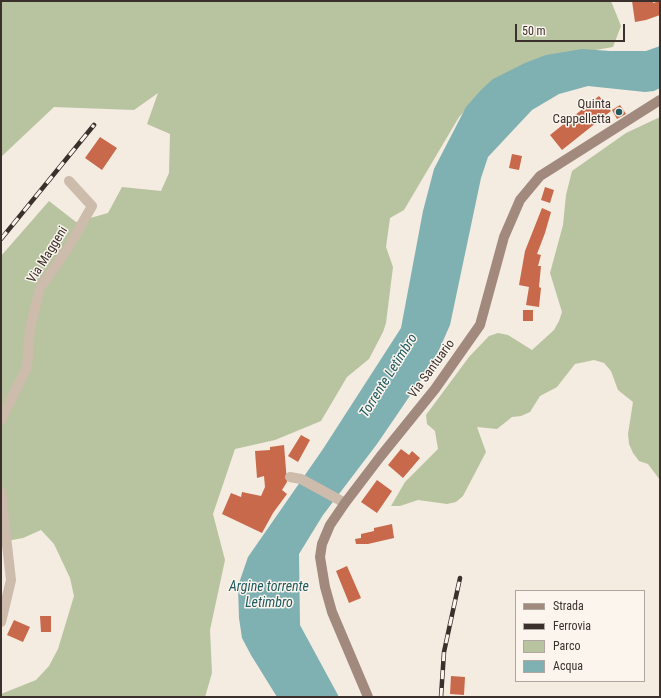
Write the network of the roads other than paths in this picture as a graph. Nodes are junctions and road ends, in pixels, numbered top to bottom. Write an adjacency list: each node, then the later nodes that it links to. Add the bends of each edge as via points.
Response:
1 (660, 100): 6 (main road, Via Santuario, via 540,176 520,200 504,237 480,325 435,389)
2 (69, 181): 3 (street, Via Maggeni, via 92,206 68,248 40,288 30,329 26,367)
3 (1, 420)
4 (290, 477): 6 (street, via 301,478)
5 (1, 492): 7 (street, via 11,580)
6 (341, 502): 8 (main road, Via Santuario, via 322,544 320,557 332,612)
7 (1, 622)
8 (368, 697)

